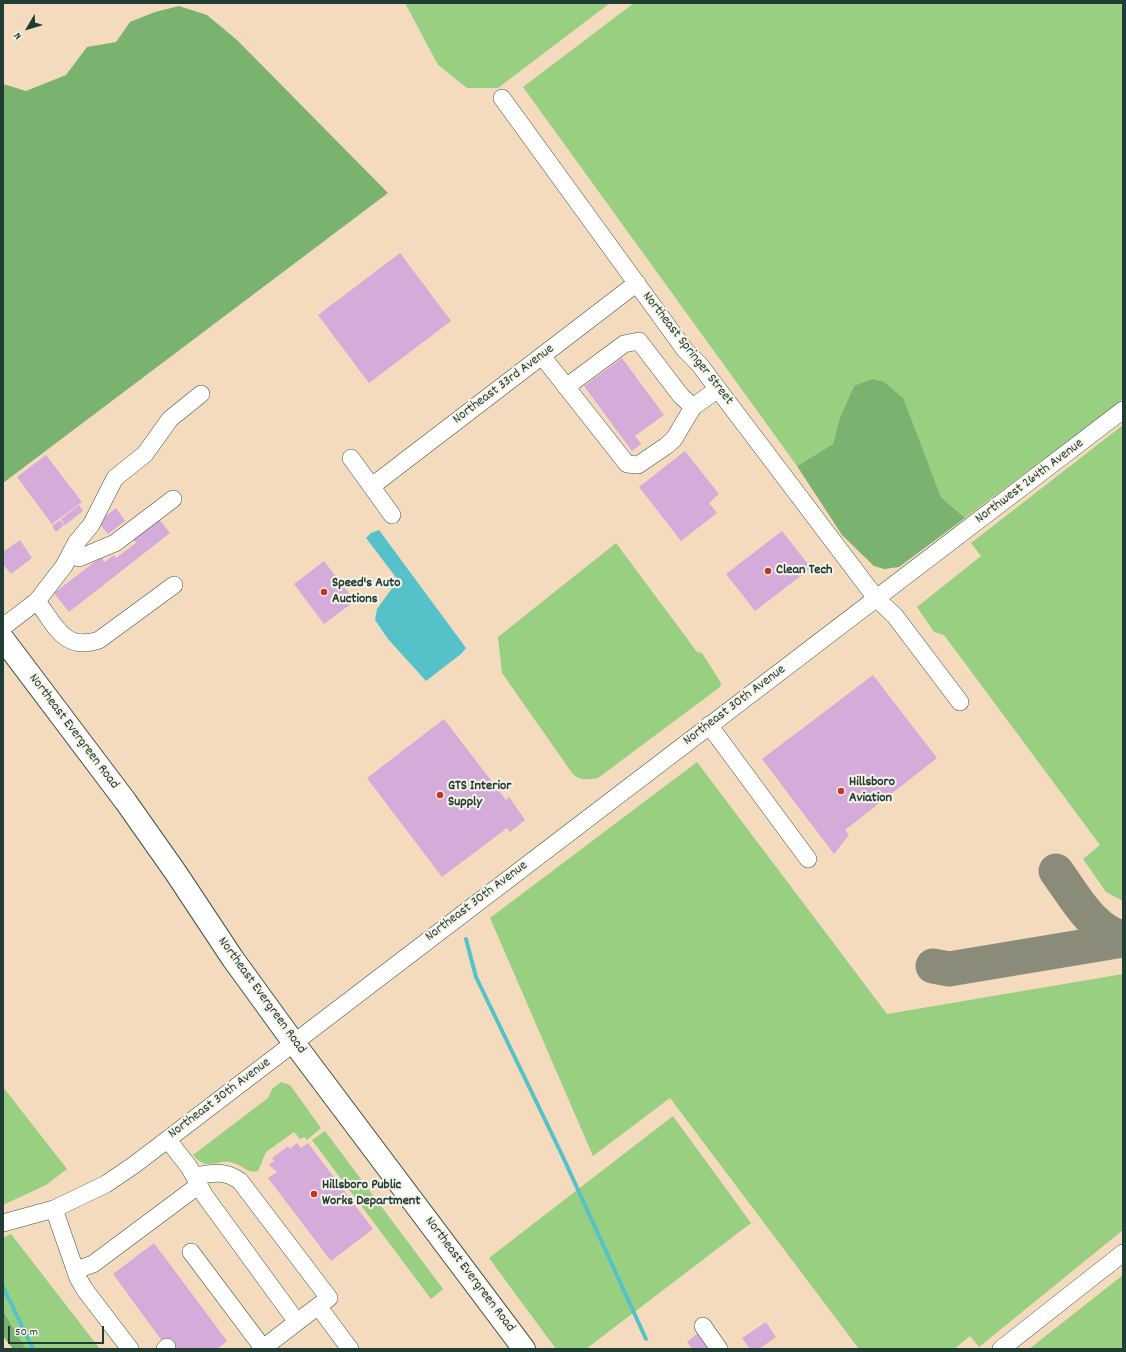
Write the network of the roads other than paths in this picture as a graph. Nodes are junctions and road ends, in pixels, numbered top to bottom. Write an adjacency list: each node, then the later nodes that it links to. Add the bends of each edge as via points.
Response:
1 (502, 98): 2 (street, Northeast Springer Street)
2 (637, 284): 3 (street, Northeast 33rd Avenue); 5 (street, Northeast Springer Street, via 685,350)
3 (542, 356): 4 (street); 10 (street, Northeast 33rd Avenue)
4 (566, 387): 7 (street, via 624,344 639,341 681,396); 7 (street, via 627,464 638,465 666,446 674,439)
5 (718, 388): 7 (street); 16 (street, Northeast Springer Street)
6 (201, 394): 14 (street, via 170,418 145,454 115,478 91,525)
7 (693, 407)
8 (1123, 410): 13 (street, Northwest 264th Avenue)
9 (351, 458): 10 (street)
10 (372, 486): 12 (street)
11 (173, 499): 14 (street, via 115,543 79,558)
12 (392, 515)
13 (937, 553): 16 (street, Northeast 30th Avenue)
14 (70, 555): 17 (street)
15 (174, 585): 17 (street, via 100,640 86,645 64,637)
16 (876, 598): 20 (street, Northeast Springer Street, via 895,616); 21 (street, Northeast 30th Avenue)
17 (37, 601): 18 (street)
18 (3, 627)
19 (3, 639): 23 (main road, Northeast Evergreen Road, via 126,802 233,959)
20 (960, 702)
21 (709, 726): 22 (street); 23 (street, Northeast 30th Avenue)
22 (808, 859)
23 (294, 1043): 24 (street, Northeast 30th Avenue); 37 (main road, Northeast Evergreen Road)
24 (168, 1140): 25 (street); 26 (street, Northeast 30th Avenue, via 106,1184)
25 (197, 1180): 30 (street, via 93,1264); 31 (street, via 211,1174 230,1174 240,1181 328,1298); 32 (street, via 205,1196)
26 (54, 1209): 27 (street, Northeast 30th Avenue); 30 (street)
27 (3, 1223)
28 (191, 1252): 34 (street)
29 (1123, 1253): 39 (street)
30 (76, 1270): 35 (street, via 85,1290)
31 (318, 1306): 32 (street); 36 (street)
32 (297, 1322): 34 (street)
33 (703, 1326): 38 (street)
34 (263, 1348)
35 (130, 1349)
36 (350, 1349)
37 (524, 1349)
38 (719, 1349)
39 (1001, 1349)

